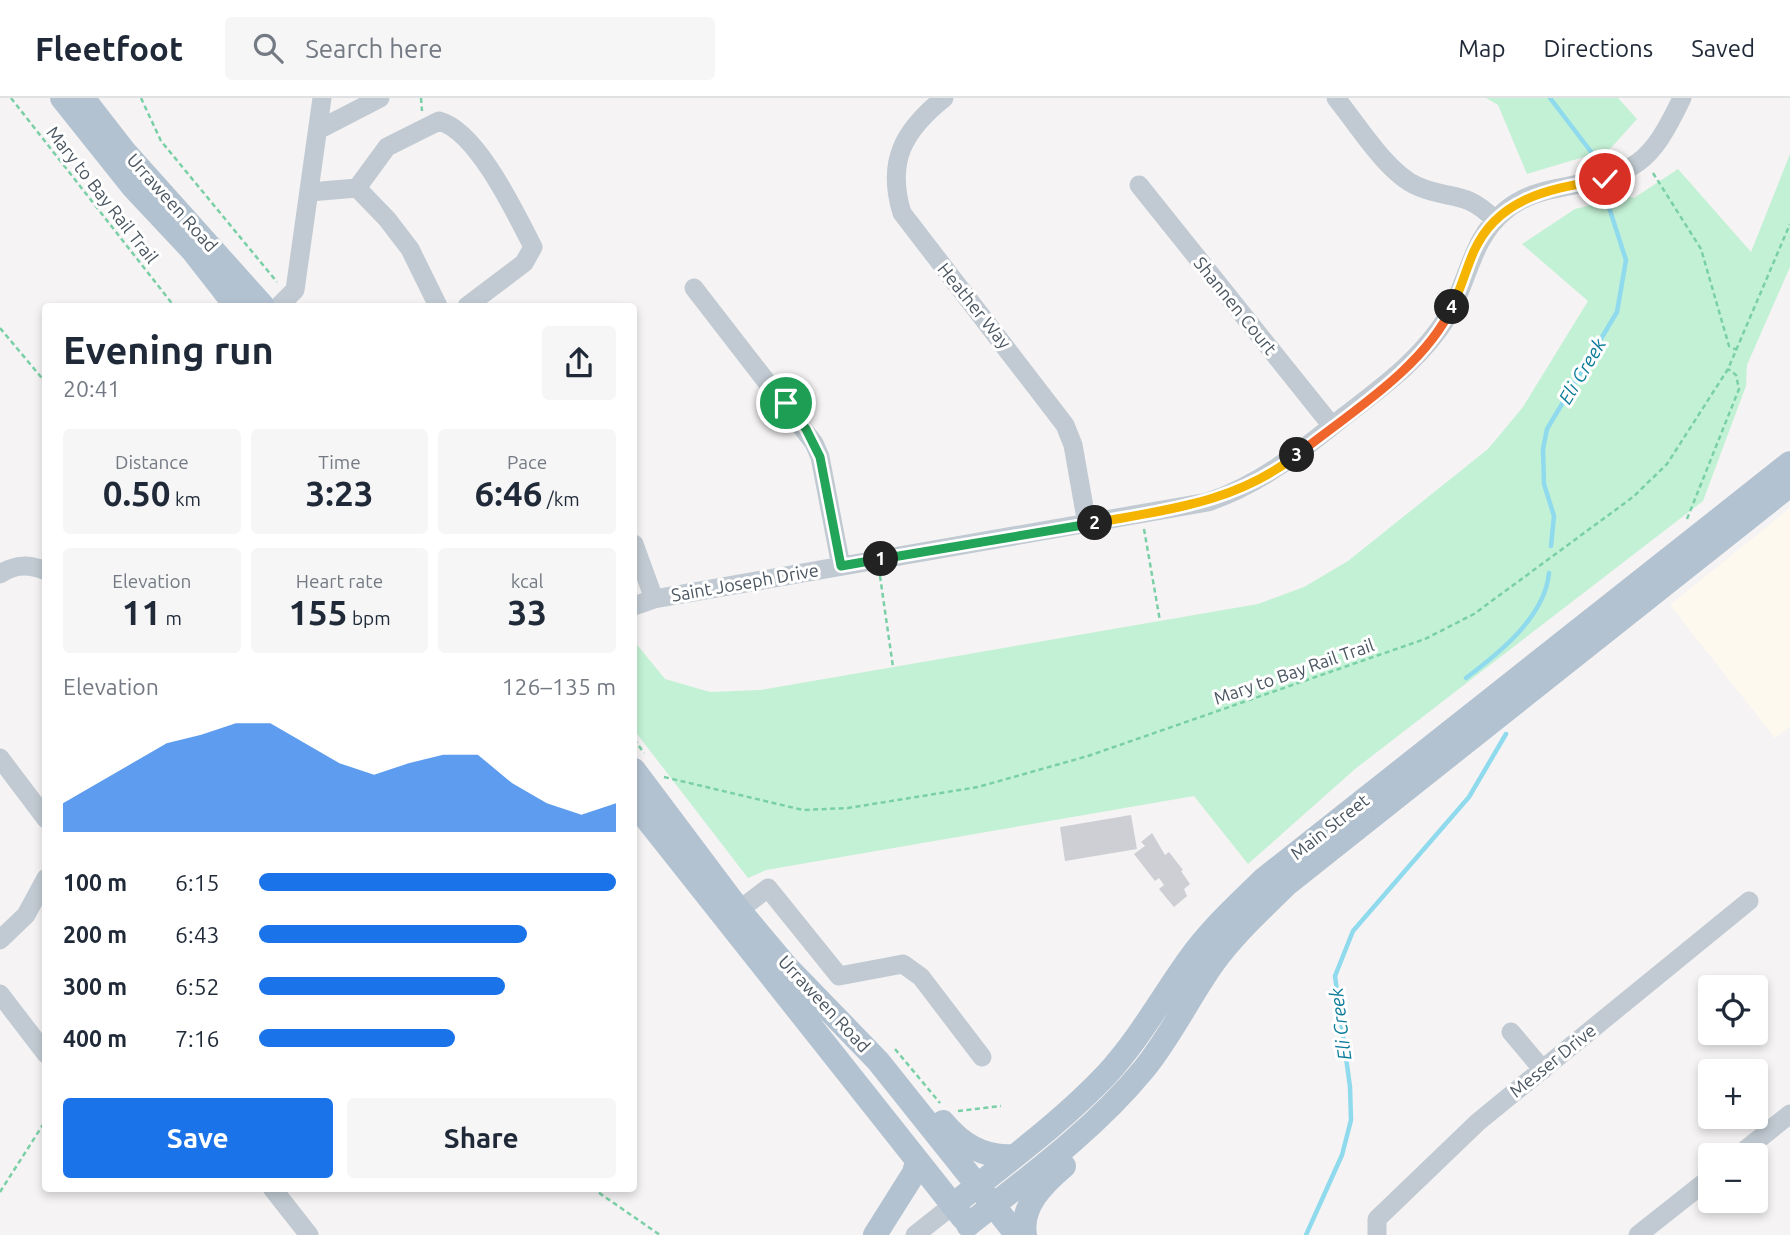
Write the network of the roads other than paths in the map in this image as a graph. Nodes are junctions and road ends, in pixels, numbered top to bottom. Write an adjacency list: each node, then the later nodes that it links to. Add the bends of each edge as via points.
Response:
1 (323, 98): 7 (street)
2 (380, 98): 7 (street)
3 (944, 98): 21 (street, Heather Way, via 904,140 896,176 902,213 1065,425)
4 (1336, 98): 11 (street, via 1398,173 1416,186 1477,202)
5 (1682, 98): 11 (street, Saint Joseph Drive, via 1656,146 1626,172 1539,192)
6 (78, 100): 14 (main road, Urraween Road, via 133,187); 15 (main road, Urraween Road)
7 (320, 129): 10 (street)
8 (1139, 185): 18 (street, Shannen Court)
9 (357, 188): 10 (street); 16 (street, via 410,249); 17 (street, via 387,147 439,121 454,125 496,177 533,247 524,263)
10 (310, 192): 13 (street, via 295,290)
11 (1495, 220): 18 (street, Saint Joseph Drive, via 1474,252 1449,313 1426,347)
12 (694, 288): 23 (street, via 814,443)
13 (284, 301)
14 (234, 303)
15 (260, 303)
16 (437, 303)
17 (471, 303)
18 (1332, 426): 21 (street, Saint Joseph Drive, via 1278,470 1237,492 1208,502)
19 (1790, 463): 45 (main road, Main Street, via 1264,879 1188,960 1149,1022 1108,1072)
20 (1787, 491): 37 (main road, Main Street, via 1287,884 1222,952)
21 (1087, 524): 23 (street, Saint Joseph Drive)
22 (637, 552): 26 (street)
23 (841, 566): 26 (street, Saint Joseph Drive)
24 (42, 569): 25 (street, via 10,567)
25 (0, 574)
26 (654, 598): 27 (street, Saint Joseph Drive)
27 (637, 606)
28 (0, 758): 31 (street)
29 (646, 766): 34 (main road, Urraween Road)
30 (637, 807): 46 (main road, Urraween Road)
31 (42, 814)
32 (42, 885): 35 (street, via 26,915)
33 (1749, 901): 42 (street, Messer Drive)
34 (739, 910): 38 (main road, Urraween Road, via 786,966); 41 (street, via 768,888 839,976 903,964 921,977)
35 (0, 940)
36 (0, 994): 40 (street)
37 (1184, 1008): 51 (main road, Main Street, via 1120,1096); 57 (main road, via 1177,1045 1121,1113 1036,1195 1023,1225)
38 (845, 1024): 45 (main road, via 887,1051 947,1127 968,1144 996,1157); 47 (main road, Urraween Road)
39 (1511, 1031): 42 (street)
40 (42, 1049)
41 (982, 1057)
42 (1543, 1070): 58 (street, Messer Drive, via 1478,1122 1391,1204 1377,1219)
43 (1790, 1114): 44 (street)
44 (1754, 1143)
45 (1013, 1156): 47 (main road, Main Street)
46 (917, 1161): 50 (main road, Urraween Road); 54 (main road)
47 (978, 1184): 50 (main road, Main Street); 51 (main road, Urraween Road)
48 (1698, 1188): 59 (street)
49 (275, 1192): 53 (street)
50 (953, 1205): 52 (main road, Urraween Road); 55 (street, Main Street)
51 (994, 1205): 52 (main road, Main Street); 56 (main road, Urraween Road)
52 (967, 1232)
53 (309, 1235)
54 (875, 1235)
55 (915, 1235)
56 (1017, 1235)
57 (1025, 1235)
58 (1377, 1235)
59 (1638, 1235)

